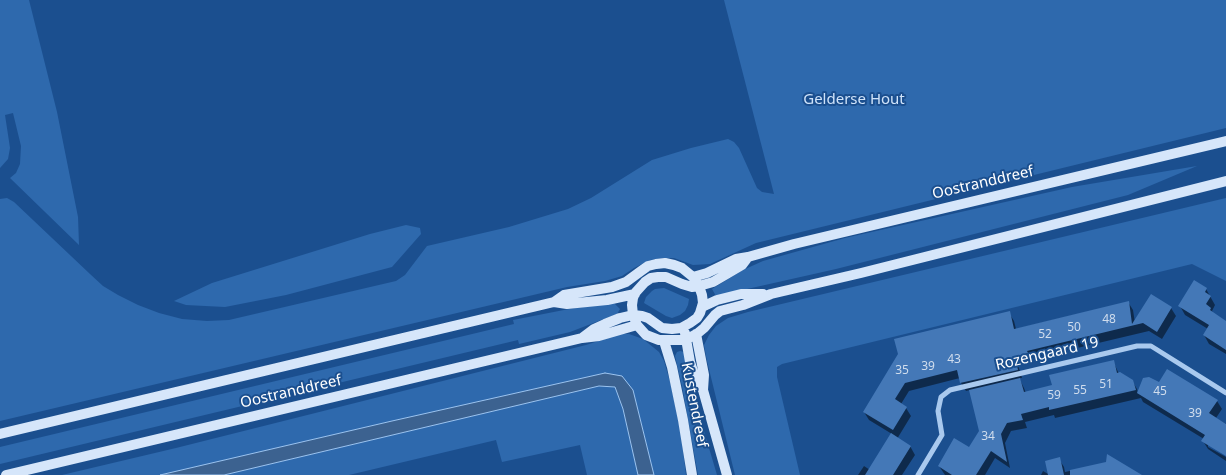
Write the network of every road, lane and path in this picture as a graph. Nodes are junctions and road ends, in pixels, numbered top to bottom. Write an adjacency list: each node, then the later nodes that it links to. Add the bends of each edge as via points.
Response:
1 (1226, 141): 3 (main road, Oostranddreef)
2 (1226, 181): 7 (main road)
3 (748, 257): 4 (main road, Oostranddreef); 5 (main road, Oostranddreef, via 742,265 713,282)
4 (693, 276): 5 (main road); 8 (main road, Oostranddreef, via 674,264 648,266 626,282 564,295)
5 (699, 286): 6 (main road, via 658,277 645,282); 9 (main road)
6 (635, 294): 8 (main road, Oostranddreef, via 567,304); 10 (main road)
7 (772, 294): 9 (main road, via 741,294); 13 (main road, via 720,312)
8 (554, 302): 19 (main road, Oostranddreef)
9 (702, 307): 12 (main road, via 696,318)
10 (633, 315): 11 (main road); 12 (main road, via 648,318 662,328); 14 (main road, Oostranddreef, via 605,324)
11 (637, 325): 14 (main road, Oostranddreef); 16 (main road, via 646,335)
12 (684, 326): 15 (main road, Kustendreef)
13 (696, 334): 15 (main road); 17 (main road, Kustendreef, via 704,375)
14 (582, 338): 20 (main road, Oostranddreef)
15 (686, 339): 16 (main road); 17 (main road, Kustendreef, via 694,378)
16 (664, 341): 21 (main road, Kustendreef, via 672,367)
17 (703, 390): 22 (main road, Kustendreef)
18 (1226, 393): 23 (street, Rozengaard 19, via 1151,346 1137,346 950,390 941,397 938,411 942,436)
19 (0, 434)
20 (6, 475)
21 (692, 475)
22 (727, 475)
23 (918, 475)

